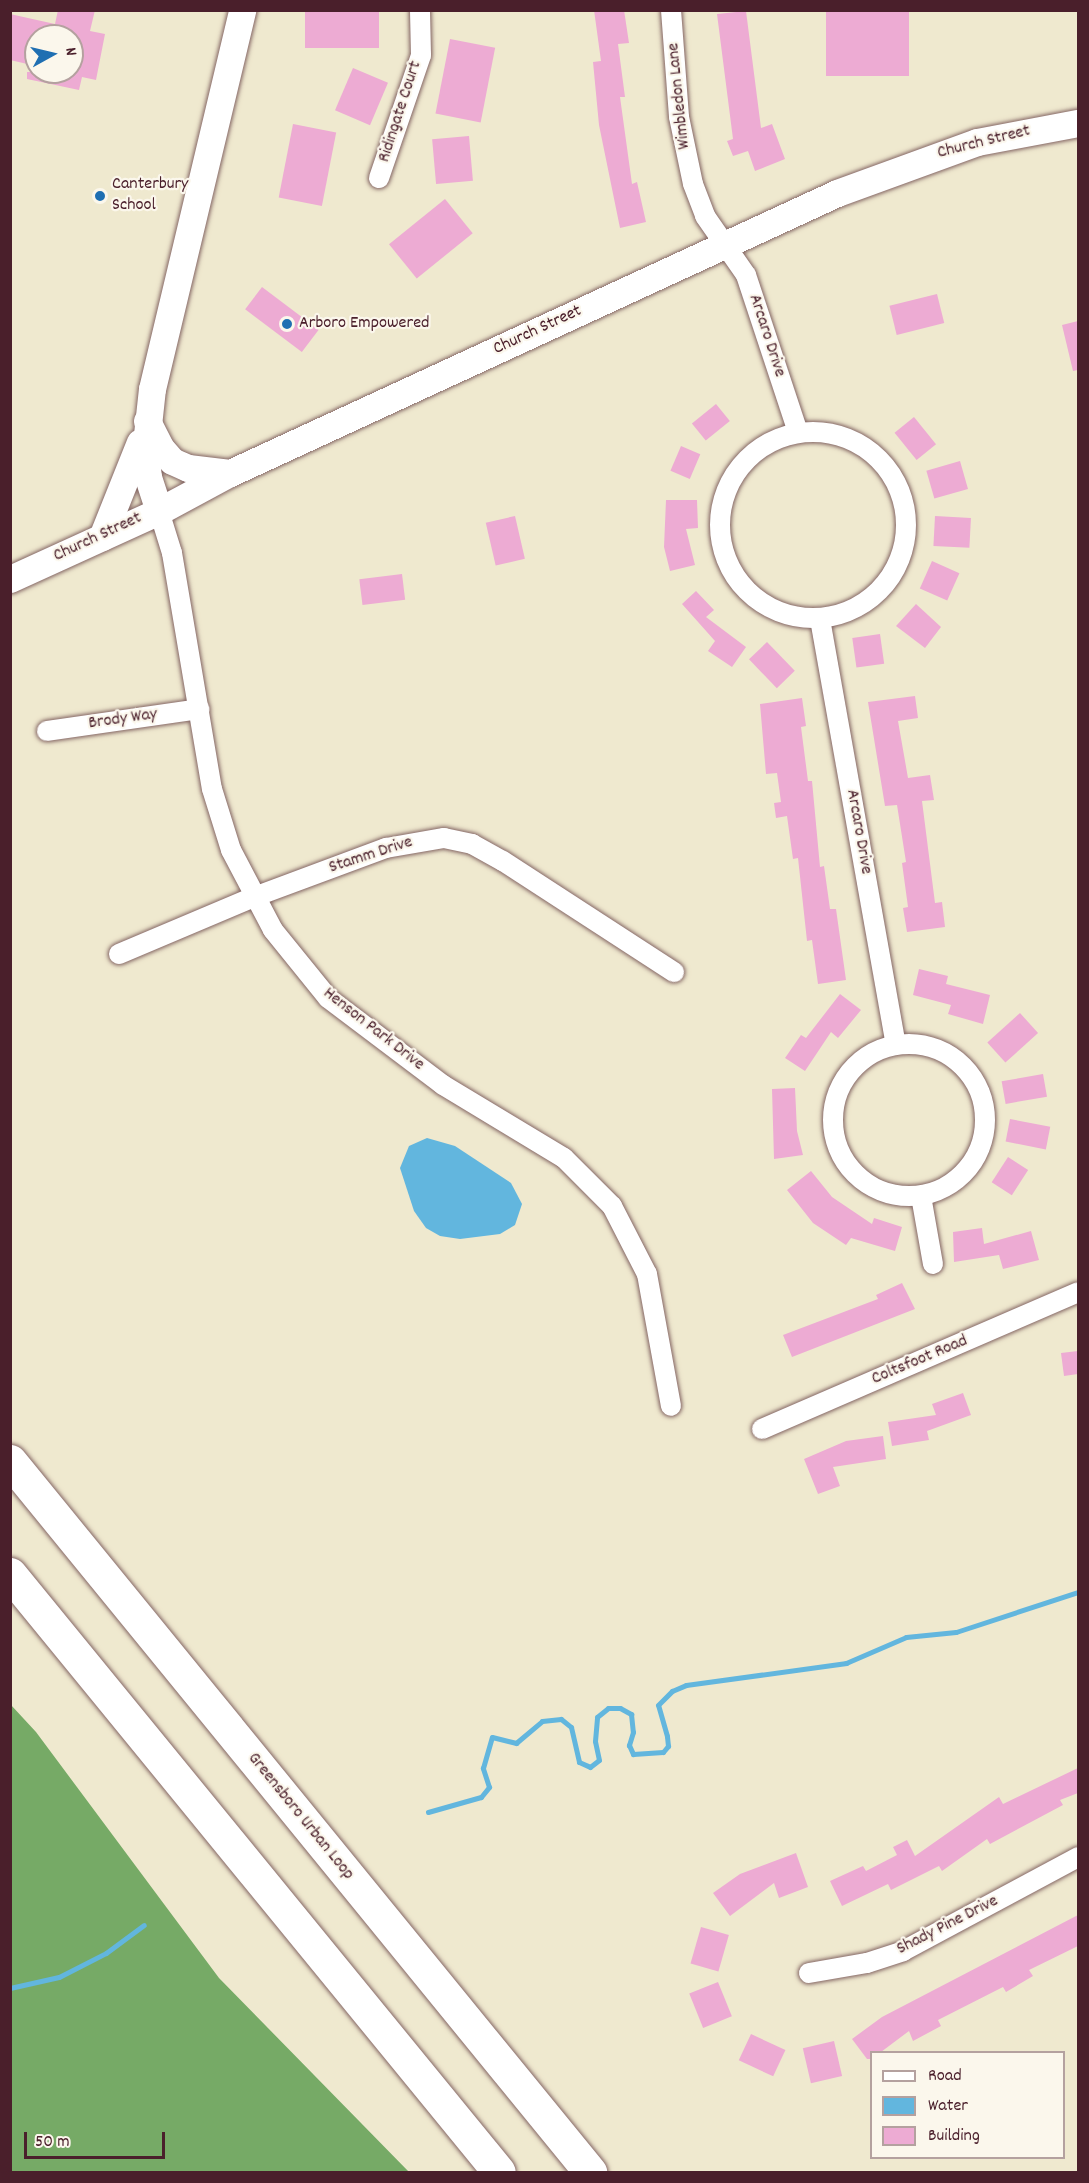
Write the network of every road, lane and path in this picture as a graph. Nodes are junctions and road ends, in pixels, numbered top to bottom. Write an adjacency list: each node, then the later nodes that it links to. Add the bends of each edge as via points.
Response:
1 (242, 10): 7 (street)
2 (420, 10): 5 (street, Ridingate Court, via 421,56)
3 (671, 10): 6 (street, Wimbledon Lane, via 684,148 705,216)
4 (1078, 123): 6 (street, Church Street, via 1022,131 933,156)
5 (380, 178)
6 (725, 245): 8 (street, Arcaro Drive, via 746,275); 9 (street, Church Street)
7 (147, 421): 9 (street, via 160,447 172,460 188,468); 10 (street, via 148,477); 11 (street, via 125,487)
8 (798, 432): 13 (street, via 768,442 743,462 726,489 719,520 722,552 736,580 759,603 788,616); 13 (street, via 828,432 856,442 880,460 897,485 906,514 904,545 894,573 874,596 849,612)
9 (230, 473): 10 (street, Church Street)
10 (159, 511): 11 (street, Church Street); 14 (street, Henson Park Drive, via 172,553)
11 (102, 537): 12 (street, Church Street)
12 (10, 579)
13 (820, 619): 19 (street, Arcaro Drive)
14 (199, 710): 15 (street, Brody Way); 16 (street, Henson Park Drive, via 204,753 221,820)
15 (47, 732)
16 (254, 897): 17 (street, Stamm Drive); 18 (street, Stamm Drive, via 386,848 444,838 471,844 503,861); 23 (street, Henson Park Drive, via 295,962 328,998 443,1085 564,1158 612,1206 647,1274)
17 (119, 954)
18 (674, 972)
19 (896, 1044): 20 (street, via 926,1045 953,1058 974,1080 984,1107 983,1137 971,1165 949,1185); 20 (street, via 868,1055 846,1075 834,1102 833,1132 844,1161 864,1183 891,1195)
20 (921, 1196): 21 (street)
21 (933, 1264)
22 (1078, 1292): 24 (street, Coltsfoot Road)
23 (671, 1406)
24 (762, 1429)
25 (10, 1461): 30 (highway, Greensboro Urban Loop)
26 (10, 1574): 29 (highway)
27 (1078, 1857): 28 (street, Shady Pine Drive, via 903,1951 867,1963)
28 (809, 1973)
29 (500, 2172)
30 (590, 2172)

